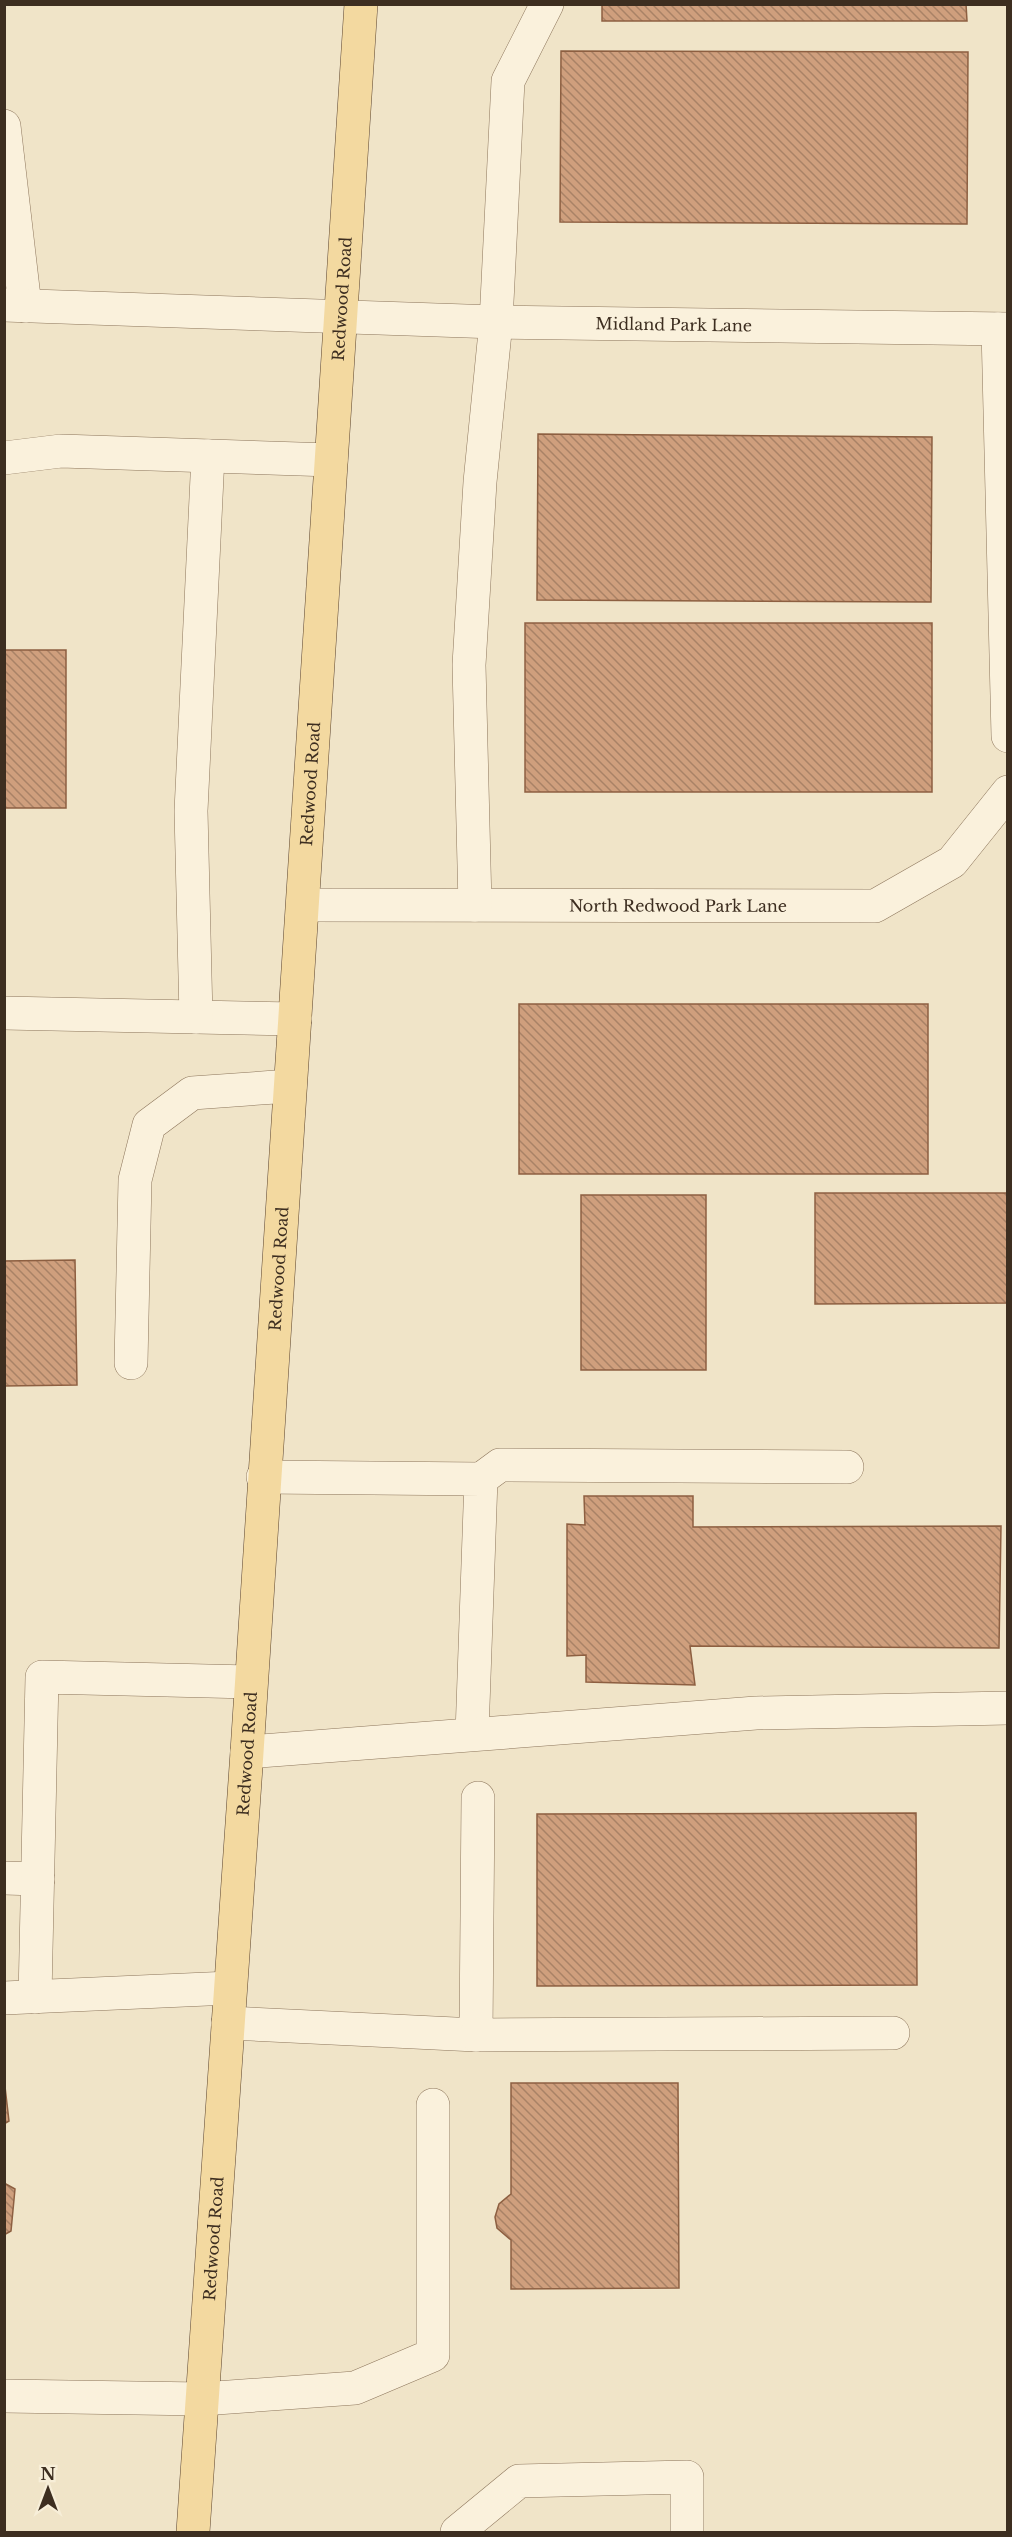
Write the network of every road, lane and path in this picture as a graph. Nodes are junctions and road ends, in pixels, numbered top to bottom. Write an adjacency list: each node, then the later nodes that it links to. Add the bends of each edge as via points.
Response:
1 (360, 4): 5 (main road, Redwood Road)
2 (547, 4): 6 (lane, via 507,81)
3 (4, 126): 4 (lane)
4 (15, 305): 5 (lane, Midland Park Lane)
5 (340, 315): 6 (lane, Midland Park Lane); 10 (main road, Redwood Road)
6 (496, 322): 7 (lane, Midland Park Lane); 15 (lane, via 480,482 469,665)
7 (1003, 329): 11 (lane)
8 (208, 456): 9 (lane, via 61,451); 10 (lane); 17 (lane, via 191,811)
9 (4, 458)
10 (331, 460): 14 (main road, Redwood Road)
11 (1006, 585): 12 (lane)
12 (1008, 736)
13 (1008, 792): 15 (lane, North Redwood Park Lane, via 952,862 875,906)
14 (303, 905): 15 (lane, North Redwood Park Lane); 18 (main road, Redwood Road)
15 (475, 905)
16 (4, 1013): 17 (lane)
17 (196, 1017): 18 (lane)
18 (295, 1019): 19 (main road, Redwood Road)
19 (290, 1086): 20 (lane, via 192,1093 149,1125 135,1180); 22 (main road, Redwood Road)
20 (131, 1364)
21 (847, 1467): 23 (lane, via 500,1465)
22 (263, 1477): 23 (lane); 24 (main road, Redwood Road)
23 (481, 1479): 26 (lane)
24 (250, 1682): 27 (main road, Redwood Road); 30 (lane, via 42,1677)
25 (1008, 1708): 26 (lane, via 756,1713)
26 (472, 1734): 27 (lane)
27 (247, 1752): 31 (main road, Redwood Road)
28 (478, 1798): 35 (lane)
29 (4, 1878): 30 (lane)
30 (38, 1878): 32 (lane)
31 (231, 1988): 32 (lane); 33 (main road, Redwood Road)
32 (20, 1997)
33 (228, 2023): 35 (lane); 38 (main road, Redwood Road)
34 (893, 2033): 35 (lane)
35 (476, 2034)
36 (433, 2105): 38 (lane, via 433,2355 355,2388)
37 (4, 2396): 38 (lane)
38 (202, 2399): 39 (main road, Redwood Road)
39 (193, 2532)
40 (457, 2532): 41 (lane, via 519,2481 687,2477)
41 (687, 2532)

